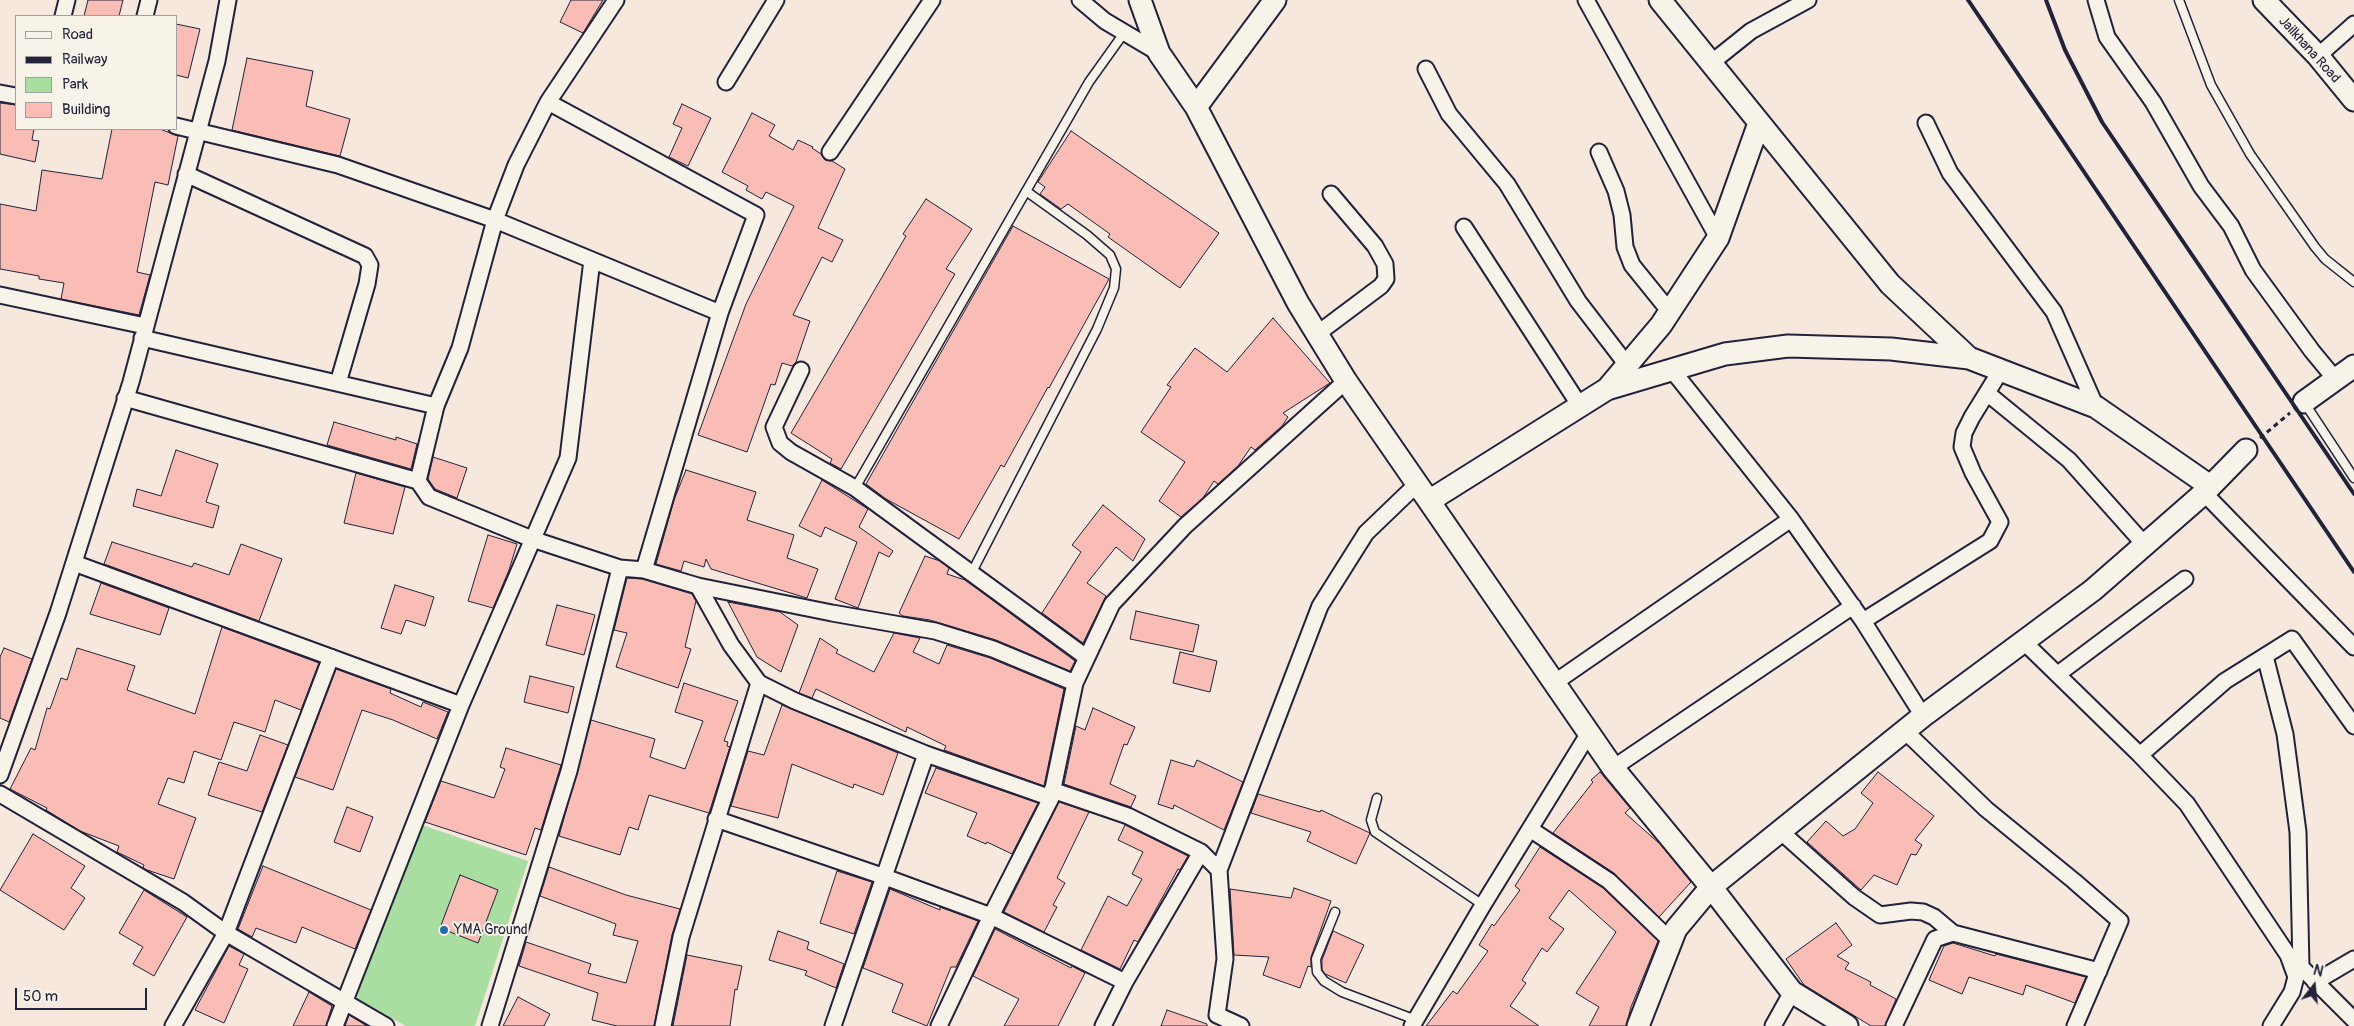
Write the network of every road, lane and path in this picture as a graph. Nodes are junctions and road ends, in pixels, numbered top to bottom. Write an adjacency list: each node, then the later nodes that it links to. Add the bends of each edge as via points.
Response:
1 (67, 0): 16 (street)
2 (149, 0): 17 (street)
3 (228, 0): 33 (street, via 217,61)
4 (616, 0): 28 (street)
5 (776, 0): 24 (street)
6 (932, 0): 34 (street)
7 (1080, 0): 19 (street)
8 (1140, 0): 20 (street)
9 (1275, 0): 29 (street)
10 (1586, 0): 41 (street)
11 (1660, 0): 22 (street)
12 (1808, 0): 22 (street, via 1751,31)
13 (2096, 0): 55 (street, via 2107,37 2153,102 2201,186 2231,226 2253,270)
14 (2179, 0): 43 (lane, via 2211,85 2250,154 2315,247)
15 (2264, 0): 21 (street, Jailkhana Road)
16 (63, 15)
17 (145, 15)
18 (2354, 24): 21 (street)
19 (1124, 33): 20 (street); 37 (lane, via 1089,82)
20 (1159, 53): 29 (street)
21 (2318, 56): 27 (street, Jailkhana Road)
22 (1711, 63): 30 (street)
23 (1426, 69): 50 (street, via 1449,114 1507,184 1578,301)
24 (726, 82)
25 (0, 94): 26 (street)
26 (15, 96)
27 (2354, 100)
28 (548, 102): 39 (street, via 516,165); 46 (street, via 756,215)
29 (1196, 108): 48 (street)
30 (1759, 123): 41 (street); 49 (street, via 1890,284)
31 (1926, 123): 64 (street, via 1950,173 2054,312)
32 (178, 126): 33 (street)
33 (198, 130): 36 (street); 39 (street, via 338,165)
34 (830, 152)
35 (1599, 152): 45 (street, via 1616,191 1625,247 1632,264)
36 (186, 174): 47 (street); 57 (street, via 365,256 370,265 367,284)
37 (1026, 191): 69 (lane); 78 (lane, via 1087,235 1110,256 1116,269 1114,288 1097,329)
38 (1331, 194): 48 (street, via 1376,246 1385,264 1386,279)
39 (495, 220): 42 (street); 62 (street, via 460,348)
40 (1464, 227): 63 (street)
41 (1718, 238): 45 (street)
42 (592, 260): 46 (street); 73 (street, via 568,458)
43 (2354, 282)
44 (0, 295): 47 (street)
45 (1670, 312): 50 (street)
46 (720, 313): 77 (street)
47 (144, 332): 57 (street); 60 (street)
48 (1317, 334): 56 (street)
49 (1969, 358): 53 (street, via 1891,349 1788,346 1725,354); 54 (street)
50 (1627, 365): 58 (street)
51 (2354, 366): 55 (street)
52 (801, 370): 69 (street, via 774,427 780,443)
53 (1672, 370): 58 (street); 72 (street)
54 (2001, 370): 59 (street); 64 (street)
55 (2336, 380): 61 (street)
56 (1346, 381): 68 (street); 87 (street, via 1185,526 1112,604)
57 (338, 383): 62 (street)
58 (1607, 389): 63 (street)
59 (1987, 393): 74 (street, via 2069,460); 82 (street, via 1964,433 1962,447 2000,522 1990,541)
60 (125, 398): 67 (street); 75 (street)
61 (2304, 402): 65 (path); 66 (lane)
62 (436, 406): 67 (street)
63 (1580, 406): 71 (street)
64 (2096, 407): 70 (street)
65 (2246, 450): 70 (street)
66 (2354, 478)
67 (418, 481): 73 (street, via 429,497)
68 (1417, 484): 71 (street); 108 (street, via 1366,533 1320,606)
69 (855, 488): 78 (street)
70 (2207, 489): 74 (street); 84 (street)
71 (1429, 501): 91 (street)
72 (1790, 519): 81 (street); 91 (street)
73 (532, 539): 76 (street); 92 (street)
74 (2144, 544): 83 (street, via 2093,590)
75 (74, 563): 86 (street); 100 (street)
76 (620, 568): 77 (street); 130 (street, via 569,771)
77 (644, 570): 80 (street)
78 (972, 574): 87 (street)
79 (2185, 579): 88 (street)
80 (698, 586): 89 (street, via 731,645); 90 (street, via 935,630 993,649)
81 (1853, 606): 82 (street); 99 (street)
82 (1863, 621): 93 (street)
83 (2023, 641): 88 (street); 93 (street)
84 (2354, 647)
85 (2265, 656): 94 (street, via 2292,640); 98 (street, via 2225,681); 119 (street, via 2284,734 2298,832)
86 (331, 657): 92 (street); 114 (street)
87 (1086, 657): 90 (street)
88 (2058, 674): 98 (street)
89 (760, 683): 97 (street, via 795,701); 104 (street)
90 (1075, 683): 102 (street)
91 (1554, 683): 96 (street)
92 (461, 705): 124 (street)
93 (1923, 716): 95 (street)
94 (2354, 726)
95 (1905, 731): 106 (street); 120 (street, via 1986,809 2118,918 2120,921)
96 (1589, 734): 99 (street); 105 (street)
97 (926, 754): 102 (street); 109 (street)
98 (2140, 755): 117 (street, via 2187,804)
99 (1613, 768): 110 (street)
100 (0, 775)
101 (0, 794): 114 (street, via 183,902)
102 (1052, 794): 107 (street, via 1128,816); 113 (street)
103 (1377, 798): 111 (lane, via 1371,820 1375,832)
104 (716, 819): 109 (street); 131 (street, via 680,937)
105 (1530, 829): 111 (street); 116 (street, via 1609,881)
106 (1779, 830): 110 (street); 115 (street, via 1854,897 1880,915 1923,912)
107 (1202, 852): 108 (street); 121 (street)
108 (1219, 870): 135 (street, via 1225,959 1217,1015)
109 (885, 877): 113 (street); 132 (street)
110 (1711, 887): 116 (street, via 1676,929); 123 (street)
111 (1483, 905): 126 (street)
112 (1335, 912): 126 (lane, via 1316,959 1318,972 1324,981)
113 (991, 916): 121 (street); 133 (street)
114 (226, 933): 124 (street); 127 (street)
115 (1953, 933): 120 (street); 139 (street, via 1935,939)
116 (1672, 941): 136 (street)
117 (2288, 955): 119 (street); 141 (street, via 2296,977 2292,992)
118 (2354, 959): 122 (street)
119 (2301, 967): 122 (street)
120 (2099, 971): 140 (street)
121 (1125, 982): 134 (street)
122 (2315, 982): 125 (street)
123 (1792, 992): 137 (street); 138 (street)
124 (346, 1003): 128 (street); 129 (street)
125 (2354, 1020)
126 (1414, 1023)
127 (173, 1026)
128 (335, 1026)
129 (386, 1026)
130 (490, 1026)
131 (663, 1026)
132 (834, 1026)
133 (939, 1026)
134 (1102, 1026)
135 (1241, 1026)
136 (1638, 1026)
137 (1773, 1026)
138 (1847, 1026)
139 (1894, 1026)
140 (2075, 1026)
141 (2271, 1026)

